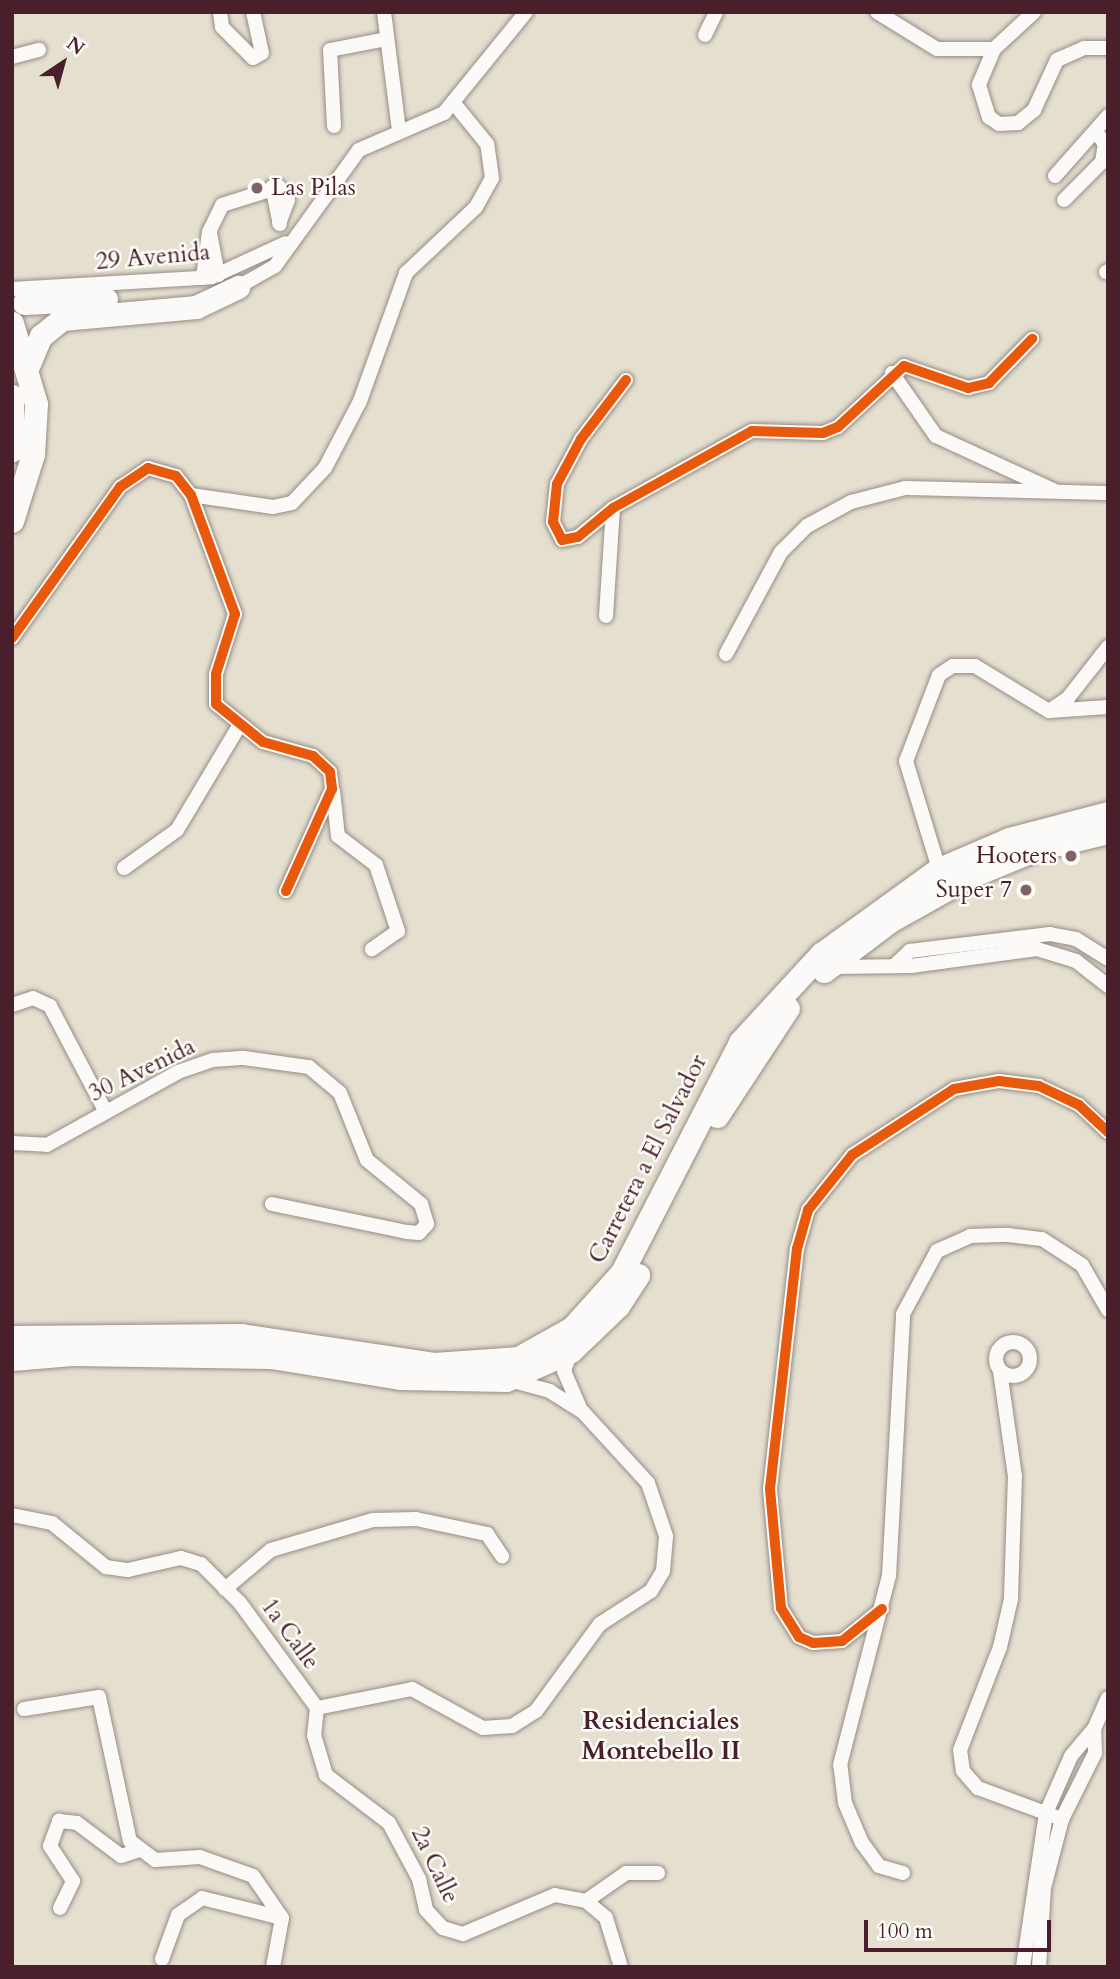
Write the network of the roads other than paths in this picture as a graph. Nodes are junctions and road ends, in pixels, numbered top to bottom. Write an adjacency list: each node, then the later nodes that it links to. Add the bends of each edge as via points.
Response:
1 (220, 12): 2 (street, via 222,27 253,58 262,53)
2 (253, 12)
3 (384, 12): 9 (street)
4 (526, 12): 14 (street, 29 Avenida)
5 (716, 12): 8 (street)
6 (877, 12): 12 (street, via 937,49)
7 (1034, 12): 12 (street)
8 (705, 35)
9 (387, 39): 16 (street, via 330,50); 17 (street)
10 (1108, 48): 12 (street, via 1084,48 1057,60 1034,110 1018,123 999,124 989,117 979,85)
11 (39, 50): 13 (street)
12 (993, 50)
13 (12, 57)
14 (453, 102): 17 (street, 29 Avenida, via 436,119); 36 (street, via 487,144 492,178 476,207 406,273 360,401 326,468 292,503 273,507)
15 (1108, 117): 18 (street)
16 (334, 126)
17 (399, 130): 22 (street, 29 Avenida, via 348,160)
18 (1096, 132): 19 (street); 20 (street, via 1106,153)
19 (1055, 176)
20 (1064, 200)
21 (209, 232): 22 (street, via 222,205 272,187 284,190 288,200 279,223); 23 (street); 24 (street)
22 (290, 240): 23 (street, 29 Avenida); 25 (street, 29 Avenida, via 267,274)
23 (218, 275): 24 (street, 29 Avenida)
24 (203, 278): 26 (street, 29 Avenida)
25 (238, 287): 26 (highway); 29 (highway, via 196,307 62,319 41,336)
26 (18, 296)
27 (15, 328): 29 (highway)
28 (1032, 339): 30 (street, via 989,383 968,388 918,366)
29 (28, 366): 38 (highway, via 36,404 33,454)
30 (892, 373): 34 (street, via 936,436); 37 (street, via 838,427 823,433 752,431)
31 (626, 380): 37 (street, via 581,439 557,484 556,533 562,540 578,537)
32 (12, 396): 33 (highway)
33 (12, 450)
34 (1055, 491): 35 (street); 42 (street, via 905,488 851,502 807,526 781,552)
35 (1108, 494)
36 (191, 495): 40 (street, via 163,470 148,468 129,479); 45 (street, via 235,614 213,690 221,712)
37 (613, 508): 39 (street)
38 (12, 521)
39 (606, 616)
40 (12, 638)
41 (1108, 647): 44 (street, via 1068,698)
42 (726, 654)
43 (1108, 707): 44 (street)
44 (1049, 711): 50 (street, via 975,666 944,670 933,683 906,761)
45 (239, 726): 46 (street, via 323,763); 49 (street, via 177,830)
46 (332, 789): 51 (street); 55 (street, via 338,836 376,865 398,931)
47 (1108, 813): 50 (highway, Carretera a El Salvador, via 1009,839)
48 (1108, 832): 52 (highway, Carretera a El Salvador, via 1004,862)
49 (124, 868)
50 (939, 869): 52 (highway, via 937,886); 66 (highway, Carretera a El Salvador, via 856,924 763,1013 716,1080 622,1272 600,1302 549,1343 517,1358 458,1366 241,1335)
51 (286, 891)
52 (890, 921): 58 (highway, Carretera a El Salvador)
53 (1059, 935): 54 (street); 56 (street); 57 (street)
54 (1015, 945): 56 (street); 58 (street, via 897,963)
55 (372, 949)
56 (1055, 951): 59 (street)
57 (1108, 959)
58 (827, 967): 67 (highway, Carretera a El Salvador, via 754,1053 618,1306)
59 (1107, 983)
60 (12, 1006): 61 (street, via 33,998 50,1006)
61 (106, 1112): 63 (street, 30 Avenida, via 47,1145); 64 (street, 30 Avenida, via 213,1060 244,1058 309,1067 341,1093 367,1160 421,1204 427,1224 407,1232)
62 (1108, 1132): 75 (street, via 1079,1105 1039,1086 999,1081 954,1089 852,1155 808,1210 797,1249 769,1489 781,1608 799,1637 813,1643 842,1641)
63 (12, 1143)
64 (272, 1204)
65 (1108, 1310): 75 (street, via 1082,1265 1042,1239 970,1236 937,1251 903,1314 895,1506)
66 (12, 1338)
67 (571, 1351): 70 (highway, Carretera a El Salvador); 71 (street, via 564,1371)
68 (12, 1359): 70 (highway, Carretera a El Salvador, via 72,1354 271,1357 401,1378)
69 (1000, 1371): 80 (street, via 1014,1476 1011,1599 1000,1647 960,1750 963,1771 978,1788)
70 (506, 1380): 71 (street, via 550,1391)
71 (583, 1412): 77 (street, via 648,1483 666,1536 663,1571 651,1591 600,1624 536,1711 512,1726 483,1728 412,1689)
72 (12, 1515): 74 (street, 1a Calle, via 52,1523 106,1567 128,1570 181,1558 201,1564)
73 (502, 1556): 74 (street, via 487,1534 416,1519 373,1520 271,1550)
74 (225, 1589): 77 (street, 1a Calle)
75 (882, 1609): 84 (street, via 843,1742 841,1784 872,1859)
76 (1108, 1698): 79 (street)
77 (317, 1708): 85 (street, 2a Calle, via 314,1735 326,1775 389,1822 419,1879 426,1910 443,1928 463,1934 555,1895)
78 (24, 1709): 82 (street, via 99,1697 121,1819)
79 (1094, 1729): 80 (street, via 1071,1756); 81 (street, via 1095,1753)
80 (1046, 1813): 81 (street); 91 (street)
81 (1062, 1819): 92 (street, via 1044,1888)
82 (140, 1850): 86 (street, via 121,1856 77,1823 60,1821 50,1846 73,1881); 87 (street, via 155,1860 200,1857 253,1875)
83 (658, 1873): 85 (street, via 626,1872)
84 (903, 1873)
85 (586, 1901): 90 (street, via 606,1918)
86 (60, 1908)
87 (282, 1918): 88 (street, via 202,1898 178,1915); 89 (street)
88 (162, 1959)
89 (273, 1967)
90 (621, 1967)
91 (1023, 1967)
92 (1039, 1967)

